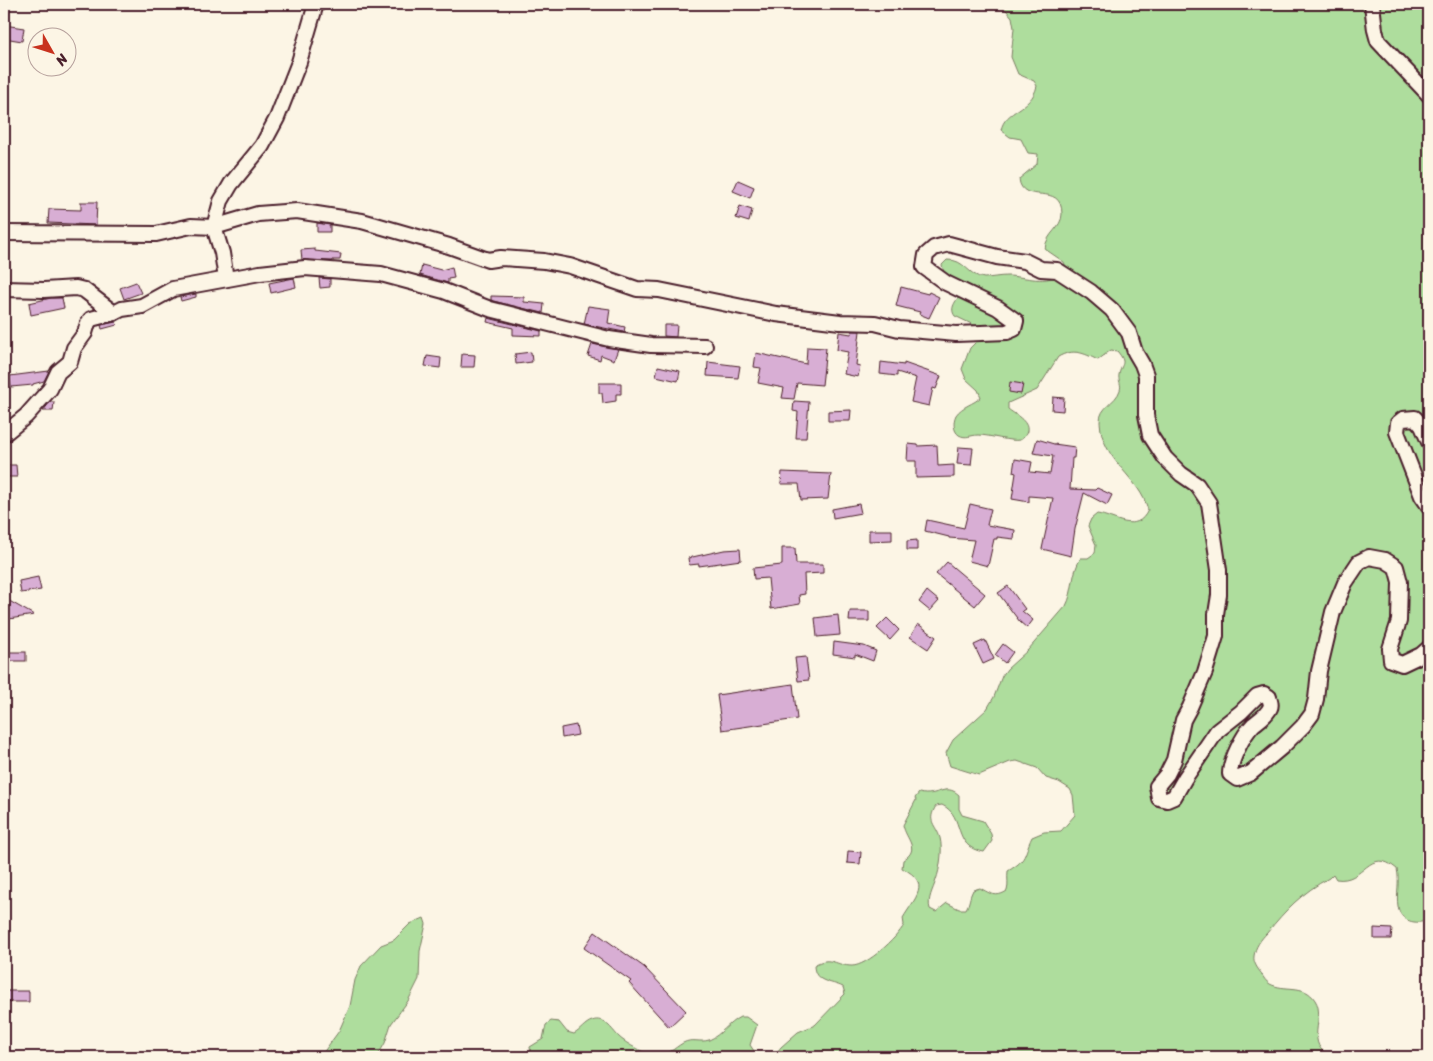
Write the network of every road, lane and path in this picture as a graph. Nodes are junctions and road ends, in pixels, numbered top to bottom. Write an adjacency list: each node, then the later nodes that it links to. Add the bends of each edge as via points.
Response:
1 (316, 4): 4 (street, via 299,62 277,118 262,146 221,201)
2 (1372, 4): 3 (street, via 1378,41)
3 (1429, 95)
4 (214, 227): 5 (street, via 191,226 156,234); 6 (street); 13 (street, via 258,214 297,211 362,221 488,260 544,261 570,266 637,289 659,290 776,314 956,334 1006,332 1014,329 1016,321 998,308 946,283 924,267 926,255 934,248 949,244 1025,262 1041,269 1057,270 1112,310 1129,333 1146,375 1146,415 1150,435 1165,458 1197,485 1209,503 1219,570 1216,636 1205,672 1183,720 1174,760 1158,786 1159,798 1167,800 1174,797 1217,732 1257,696 1264,694 1271,704 1269,711 1251,727 1234,757 1230,774 1237,779 1251,773 1303,726 1312,714 1316,699 1333,612 1345,583 1359,562 1369,557 1378,558 1396,567 1401,600 1399,621 1390,649 1391,660 1402,664)
5 (4, 233)
6 (226, 279): 8 (street, via 173,289 142,306); 9 (street, via 305,268 381,274 428,286 490,309 609,339 651,345)
7 (4, 289): 8 (street, via 76,288 84,290)
8 (114, 313): 10 (street, via 91,318 70,362 58,372 50,389 26,416)
9 (705, 346)
10 (4, 434)
11 (1429, 442): 12 (street, via 1415,418 1403,418 1398,423 1397,432)
12 (1429, 506)
13 (1429, 648)

